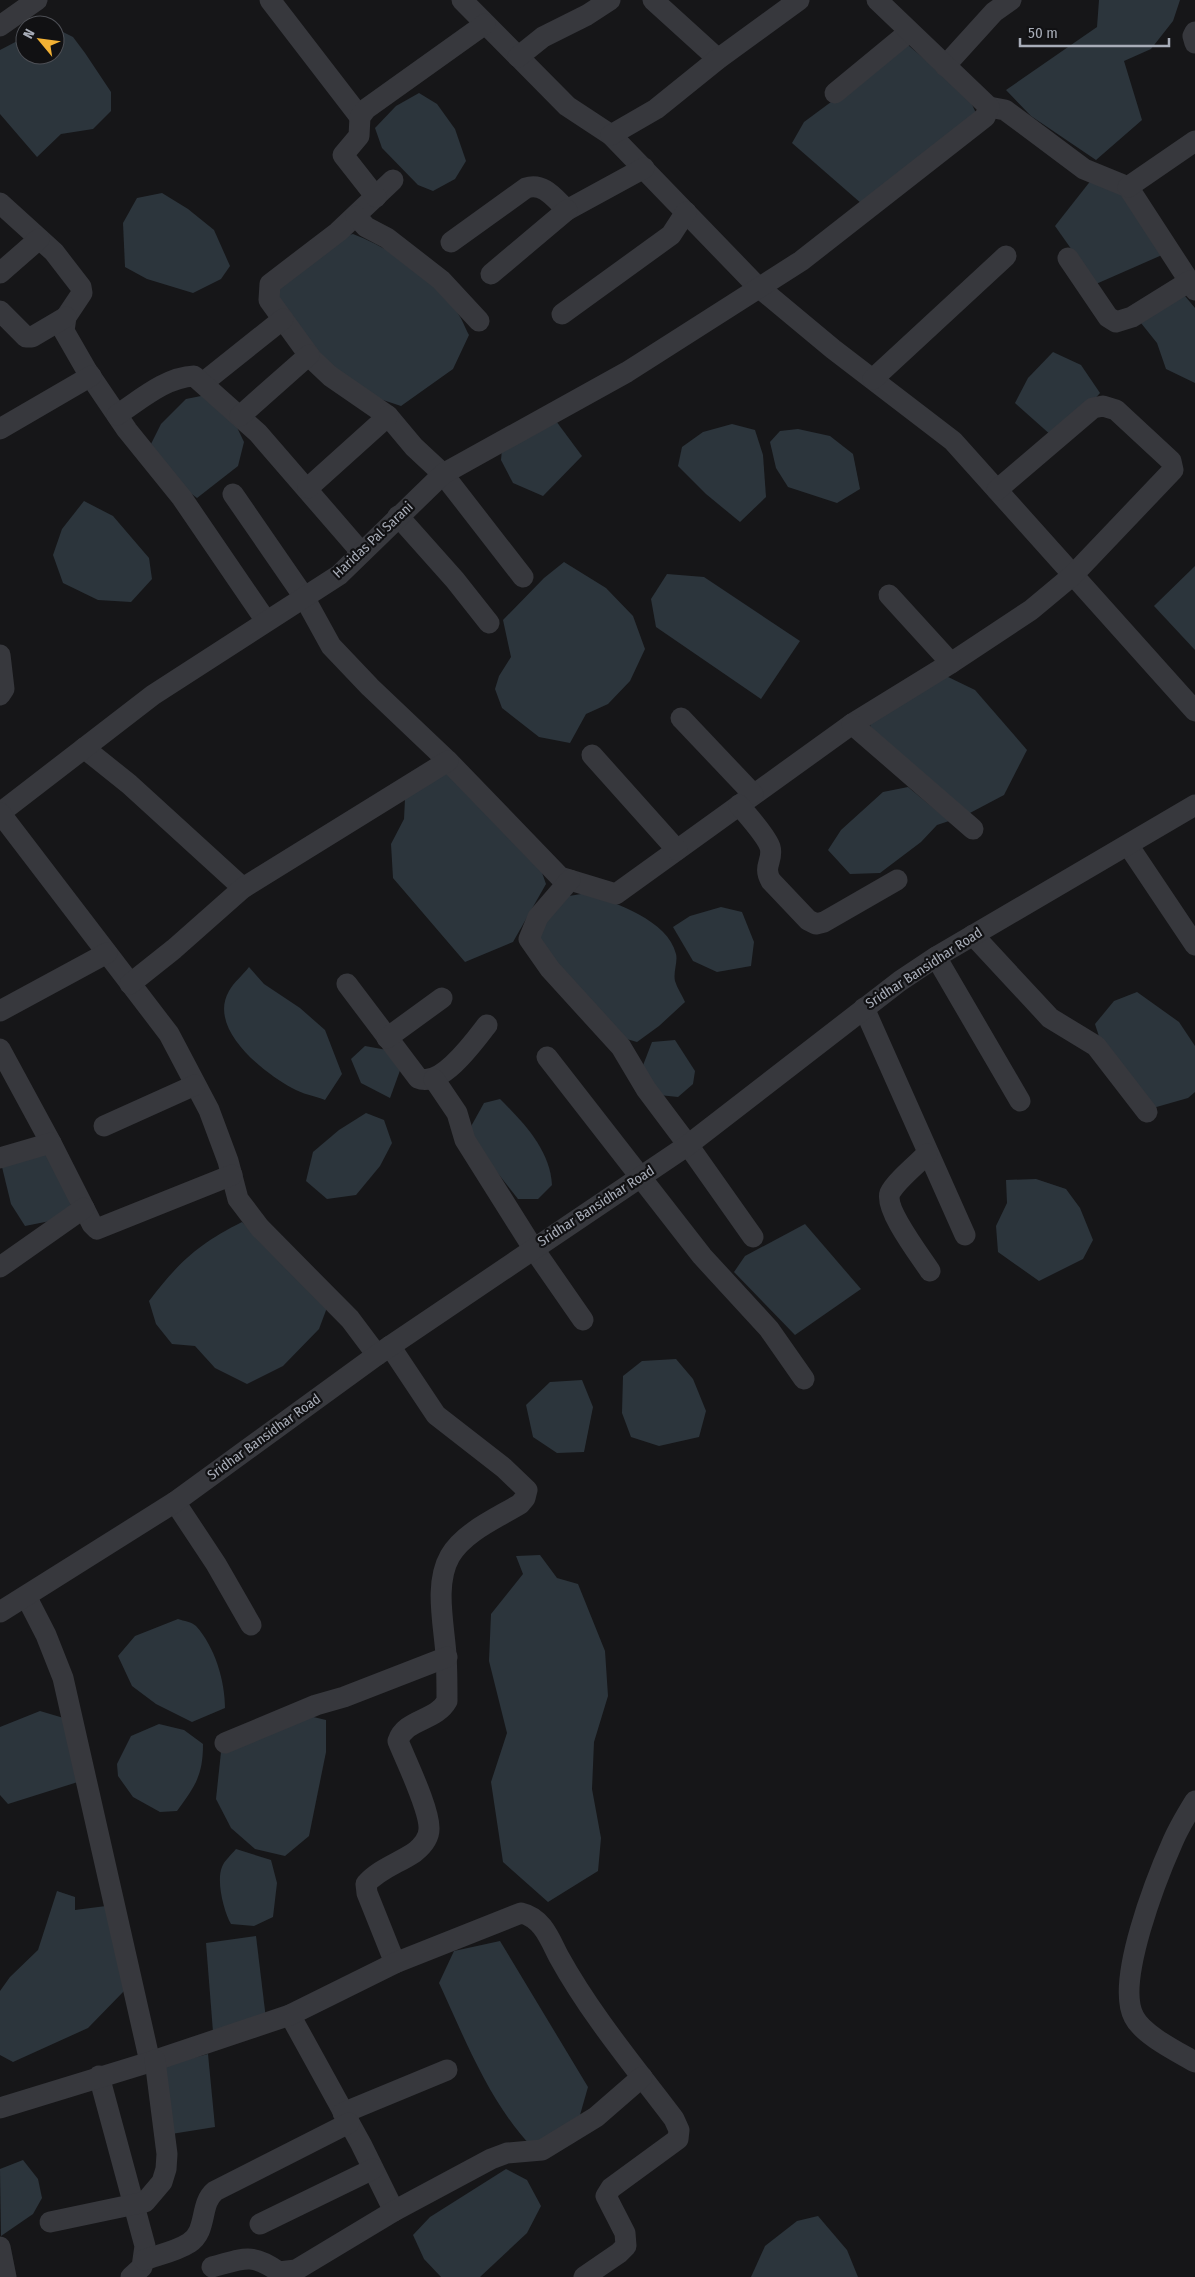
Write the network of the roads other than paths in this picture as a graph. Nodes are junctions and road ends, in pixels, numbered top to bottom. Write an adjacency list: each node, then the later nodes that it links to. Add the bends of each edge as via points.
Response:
1 (37, 0): 10 (street)
2 (270, 0): 19 (street)
3 (462, 0): 9 (street)
4 (610, 0): 14 (street, via 543,37)
5 (653, 0): 15 (street)
6 (799, 0): 15 (street)
7 (877, 0): 11 (street)
8 (1011, 0): 16 (street, via 994,12)
9 (486, 24): 14 (street); 19 (street, via 366,109)
10 (0, 26)
11 (909, 32): 16 (street); 17 (street)
12 (1195, 32): 13 (street)
13 (1195, 43)
14 (518, 57): 20 (street, via 567,106)
15 (718, 59): 20 (street, via 656,108)
16 (945, 66): 18 (street)
17 (835, 93)
18 (989, 107): 24 (street, via 1005,110 1084,169); 37 (street, Haridas Pal Sarani, via 985,117 802,261)
19 (360, 117): 25 (street, via 359,136 343,155)
20 (611, 135): 22 (street)
21 (1195, 141): 24 (street)
22 (644, 168): 27 (street); 28 (street)
23 (393, 180): 25 (street)
24 (1128, 186): 36 (street)
25 (376, 197): 29 (street)
26 (0, 203): 30 (street)
27 (567, 210): 31 (street, via 542,187 535,185 526,188); 35 (street)
28 (686, 212): 37 (street); 38 (street, via 671,235)
29 (356, 216): 41 (street, via 270,284 269,300); 42 (street, via 441,280)
30 (39, 239): 34 (street); 40 (street, via 54,252 81,286 82,293)
31 (451, 242)
32 (1006, 256): 45 (street)
33 (1068, 258): 36 (street, via 1108,317 1116,322 1132,317)
34 (1, 270)
35 (491, 274)
36 (1192, 285)
37 (760, 288): 45 (street); 51 (street, Haridas Pal Sarani, via 627,372)
38 (562, 314)
39 (1, 315): 40 (street, via 20,334 32,337)
40 (66, 317): 44 (street, via 64,331)
41 (283, 319): 43 (street); 46 (street)
42 (479, 322)
43 (309, 355): 48 (street); 49 (street, via 330,376)
44 (91, 376): 47 (street); 50 (street)
45 (873, 379): 53 (street, via 954,441)
46 (204, 382): 47 (street, via 194,376 184,376 160,387); 48 (street)
47 (117, 415): 61 (street, via 182,498)
48 (240, 416): 52 (street)
49 (388, 416): 51 (street); 52 (street)
50 (0, 429)
51 (443, 474): 55 (street, Haridas Pal Sarani); 58 (street)
52 (308, 488): 56 (street)
53 (997, 490): 57 (street); 57 (street, via 1093,408 1103,406 1116,410 1171,461 1173,470 1166,479)
54 (233, 494): 60 (street)
55 (398, 516): 56 (street, Haridas Pal Sarani); 62 (street)
56 (361, 552): 60 (street, Haridas Pal Sarani, via 339,574)
57 (1073, 575): 64 (street, via 1031,610); 66 (street)
58 (523, 577)
59 (889, 595): 64 (street)
60 (304, 596): 61 (street, Haridas Pal Sarani); 71 (street, via 332,646)
61 (266, 621): 69 (street, Haridas Pal Sarani, via 153,695)
62 (489, 623)
63 (0, 655): 65 (street, via 4,690)
64 (951, 663): 68 (street)
65 (0, 695)
66 (1195, 711)
67 (681, 718): 72 (street)
68 (852, 724): 72 (street); 75 (street)
69 (84, 748): 74 (street, Haridas Pal Sarani); 80 (street, via 129,784)
70 (592, 755): 77 (street)
71 (448, 761): 78 (street, via 560,877); 80 (street)
72 (746, 799): 77 (street); 79 (street, via 770,846 767,874 808,920 816,924 824,922)
73 (1195, 805): 76 (street, Sridhar Bansidhar Road)
74 (0, 813): 83 (street)
75 (973, 829)
76 (1128, 845): 81 (street, Sridhar Bansidhar Road); 82 (street)
77 (677, 850): 78 (street, via 616,894)
78 (570, 880): 100 (street, via 538,917 528,939 550,969 621,1048 646,1089)
79 (897, 880)
80 (243, 888): 85 (street)
81 (973, 935): 84 (street, Sridhar Bansidhar Road); 97 (street, via 1050,1018 1066,1030 1092,1041)
82 (1195, 945)
83 (107, 952): 85 (street); 89 (street)
84 (936, 957): 88 (street, Sridhar Bansidhar Road); 96 (street)
85 (130, 984): 95 (street, via 169,1034)
86 (347, 984): 91 (street)
87 (442, 998): 91 (street)
88 (864, 1008): 100 (street, Sridhar Bansidhar Road); 101 (street)
89 (0, 1011)
90 (487, 1025): 94 (street, via 466,1052)
91 (387, 1038): 94 (street, via 418,1078 424,1081)
92 (0, 1049): 99 (street)
93 (547, 1056): 104 (street)
94 (434, 1079): 108 (street, via 457,1113 465,1140)
95 (195, 1085): 98 (street); 103 (street, via 208,1110)
96 (1020, 1101)
97 (1147, 1112)
98 (104, 1126)
99 (52, 1142): 102 (street); 105 (street)
100 (688, 1145): 104 (street, Sridhar Bansidhar Road); 107 (street)
101 (928, 1154): 106 (street); 110 (street, via 890,1191 888,1200)
102 (0, 1158)
103 (232, 1176): 105 (street, via 98,1229); 112 (street, via 238,1199 260,1228)
104 (642, 1177): 108 (street, Sridhar Bansidhar Road); 113 (street, via 702,1256 769,1329)
105 (84, 1208): 109 (street)
106 (965, 1235)
107 (753, 1237)
108 (533, 1248): 111 (street); 112 (street, Sridhar Bansidhar Road)
109 (0, 1267)
110 (930, 1272)
111 (583, 1320)
112 (383, 1350): 114 (street, Sridhar Bansidhar Road); 118 (street, via 436,1415 527,1490 520,1504 472,1534 450,1555 444,1569 442,1593)
113 (804, 1379)
114 (175, 1502): 115 (street, Sridhar Bansidhar Road); 117 (street)
115 (26, 1596): 116 (street, Sridhar Bansidhar Road); 123 (street, via 63,1678)
116 (0, 1612)
117 (251, 1625)
118 (447, 1657): 119 (street, via 344,1697 316,1704); 121 (street, via 447,1701 444,1707 407,1728 398,1741 427,1815 429,1830 426,1839 416,1851 373,1876 366,1884)
119 (225, 1743)
120 (1195, 1801): 124 (street, via 1173,1839 1149,1903 1128,1981 1134,2017 1146,2031)
121 (395, 1963): 122 (street); 127 (street, via 521,1913 529,1915 543,1927 579,1993)
122 (290, 2016): 123 (street); 129 (street)
123 (152, 2061): 126 (street); 131 (street, via 167,2154 166,2169 154,2194 145,2202)
124 (1195, 2062)
125 (446, 2070): 129 (street)
126 (100, 2076): 128 (street); 131 (street)
127 (642, 2077): 132 (street, via 596,2117 542,2150 491,2159); 139 (street, via 674,2119 679,2130 678,2139 610,2188 606,2196 625,2233 626,2246)
128 (0, 2108)
129 (346, 2118): 130 (street); 137 (street, via 215,2191 206,2200 202,2225 189,2243)
130 (373, 2169): 132 (street); 134 (street)
131 (134, 2205): 133 (street); 137 (street, via 145,2246)
132 (394, 2211): 136 (street, via 296,2270 279,2272 255,2258)
133 (50, 2222)
134 (260, 2224)
135 (0, 2247): 138 (street)
136 (212, 2267)
137 (135, 2272)
138 (6, 2277)
139 (584, 2277)

